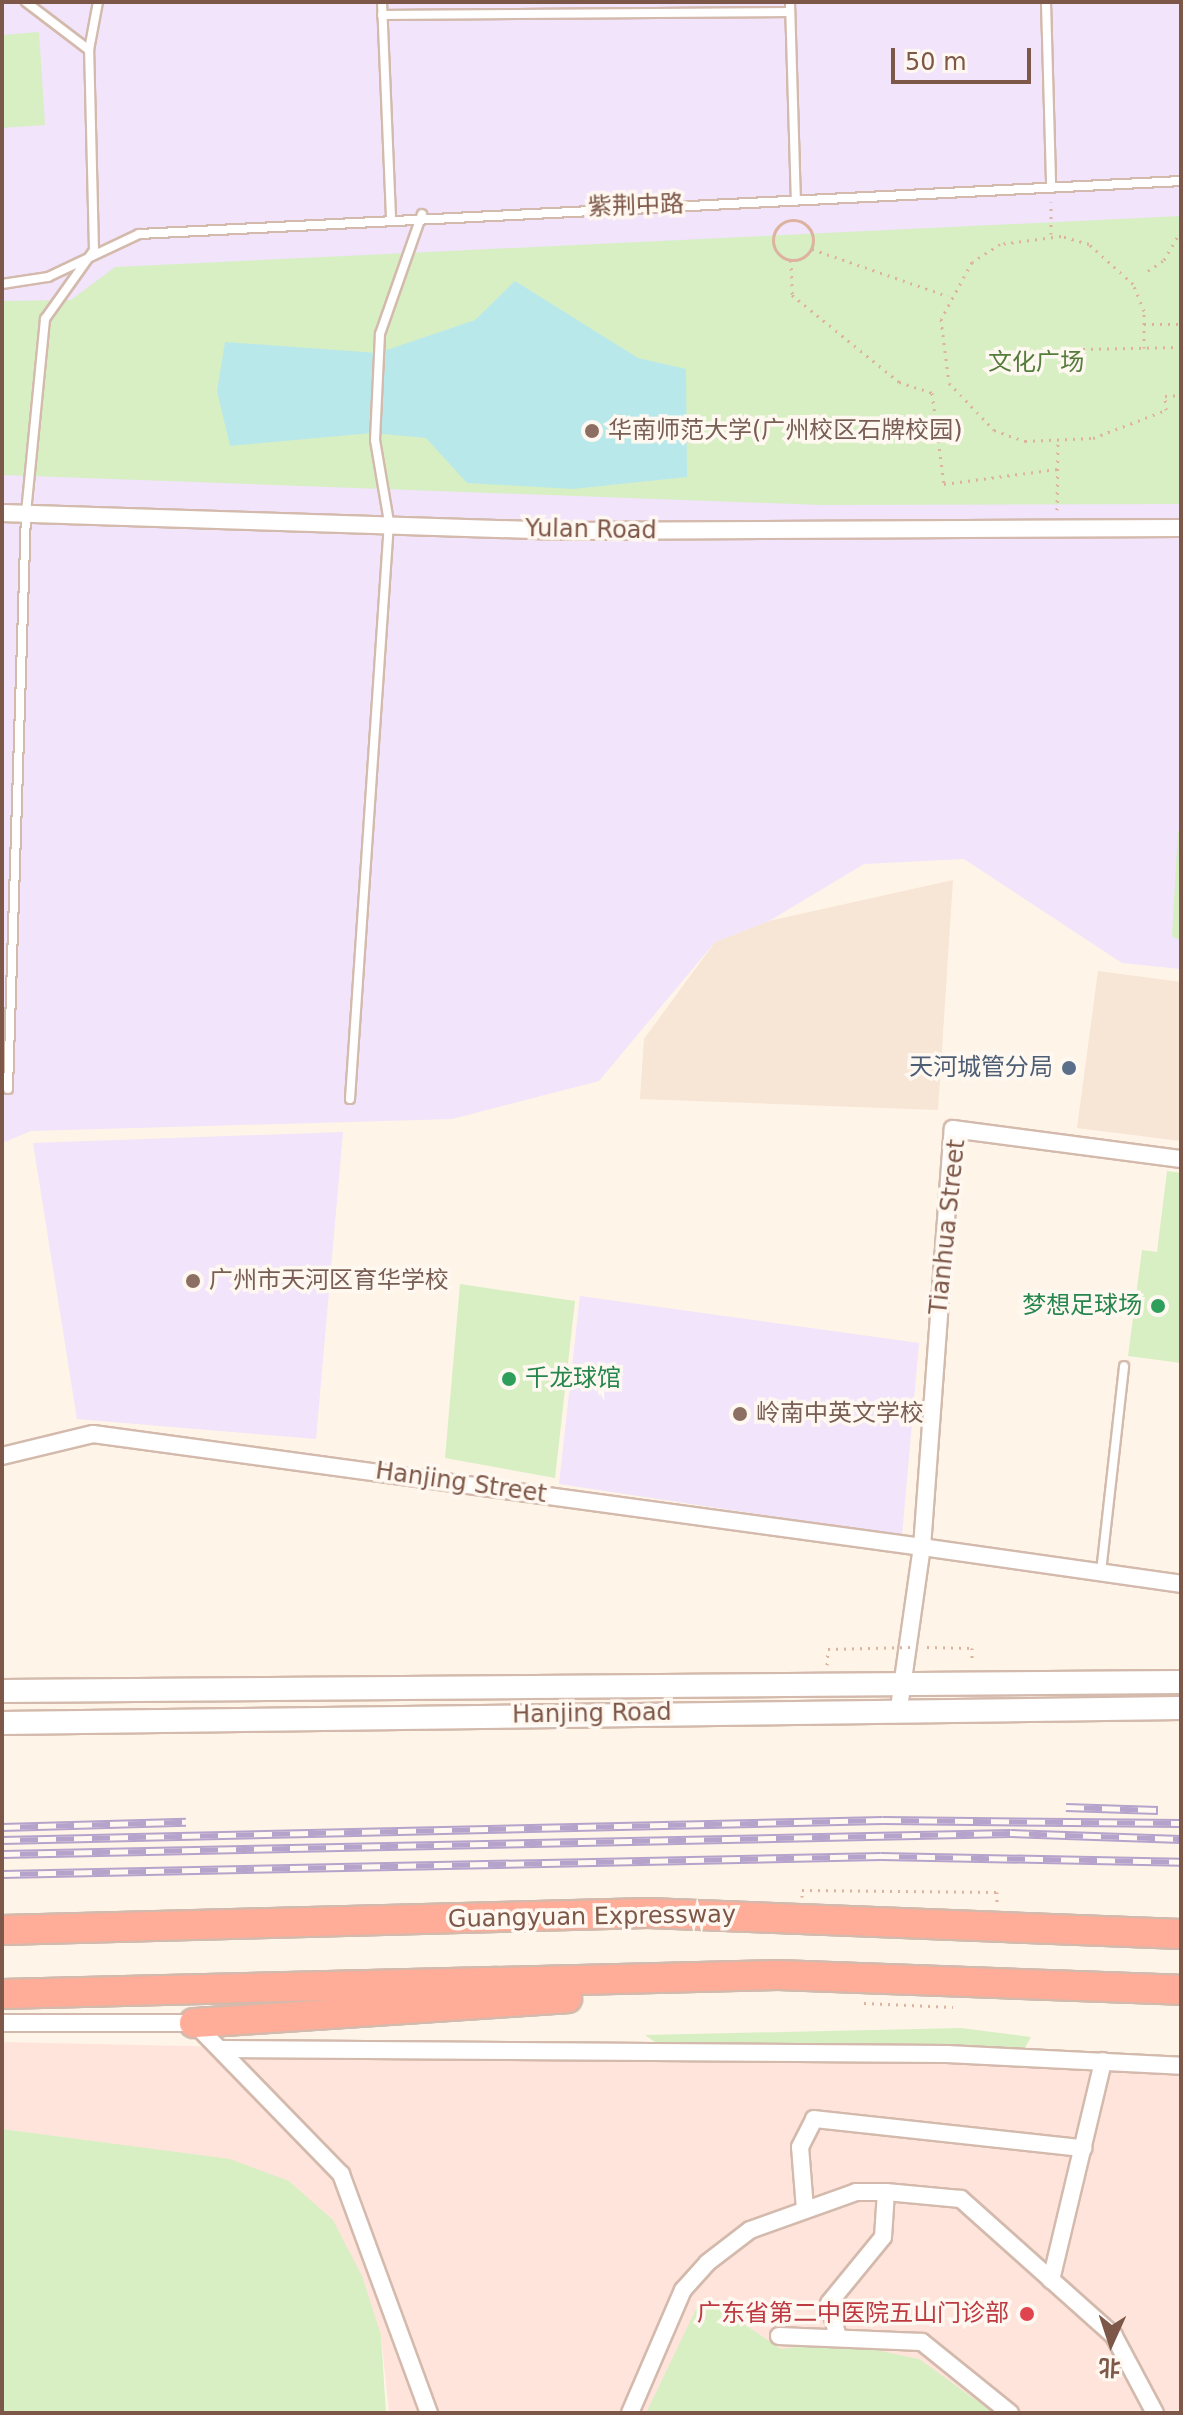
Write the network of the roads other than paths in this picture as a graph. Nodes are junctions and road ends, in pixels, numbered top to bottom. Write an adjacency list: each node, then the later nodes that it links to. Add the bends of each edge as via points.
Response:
1 (26, 2): 7 (lane)
2 (98, 2): 7 (lane)
3 (382, 2): 6 (lane)
4 (1046, 2): 9 (lane)
5 (790, 7): 6 (lane); 10 (lane)
6 (382, 15): 12 (lane)
7 (89, 50): 13 (lane)
8 (1181, 181): 9 (lane, 紫荆中路)
9 (1051, 186): 10 (lane, 紫荆中路)
10 (796, 200): 11 (lane, 紫荆中路)
11 (422, 214): 12 (lane, 紫荆中路); 17 (lane, via 380,334 375,440)
12 (391, 216): 13 (lane, 紫荆中路, via 139,234)
13 (94, 250): 14 (lane, 紫荆中路, via 48,277); 16 (lane, via 45,319)
14 (2, 284)
15 (2, 513): 16 (street, Yulan Road)
16 (26, 513): 17 (street, Yulan Road); 19 (lane)
17 (389, 522): 18 (street, Yulan Road, via 579,531); 20 (lane)
18 (1181, 528)
19 (8, 1089)
20 (350, 1099)
21 (1181, 1159): 24 (street, Tianhua Street, via 953,1129)
22 (1124, 1366): 25 (lane)
23 (2, 1456): 24 (street, Hanjing Street, via 93,1434)
24 (922, 1547): 25 (street); 28 (street, Tianhua Street)
25 (1101, 1573): 26 (street)
26 (1181, 1584)
27 (1181, 1682): 28 (street, Hanjing Road)
28 (901, 1683): 29 (street, Hanjing Road); 30 (street, Tianhua Street)
29 (2, 1691)
30 (899, 1708): 31 (street, Hanjing Road); 32 (street, Hanjing Road)
31 (1181, 1708)
32 (2, 1723)
33 (2, 1930): 34 (highway, Guangyuan Expressway, via 648,1913)
34 (1181, 1934)
35 (778, 1975): 36 (highway); 37 (highway); 39 (highway, via 659,1991)
36 (1181, 1990)
37 (2, 1994)
38 (2, 2023): 39 (street)
39 (194, 2023): 40 (street)
40 (222, 2049): 41 (street); 49 (street, via 341,2174)
41 (1103, 2061): 42 (street); 43 (street)
42 (1181, 2066)
43 (1083, 2148): 45 (street, via 814,2119 800,2147); 46 (street)
44 (886, 2192): 45 (street, via 856,2192); 46 (street, via 961,2199); 48 (street, via 883,2237 829,2303)
45 (805, 2209): 50 (street, via 750,2230 683,2290)
46 (1051, 2280): 52 (street, via 1114,2336)
47 (779, 2336): 48 (street)
48 (838, 2338): 51 (street, via 922,2342)
49 (429, 2413)
50 (630, 2413)
51 (1010, 2413)
52 (1155, 2413)

